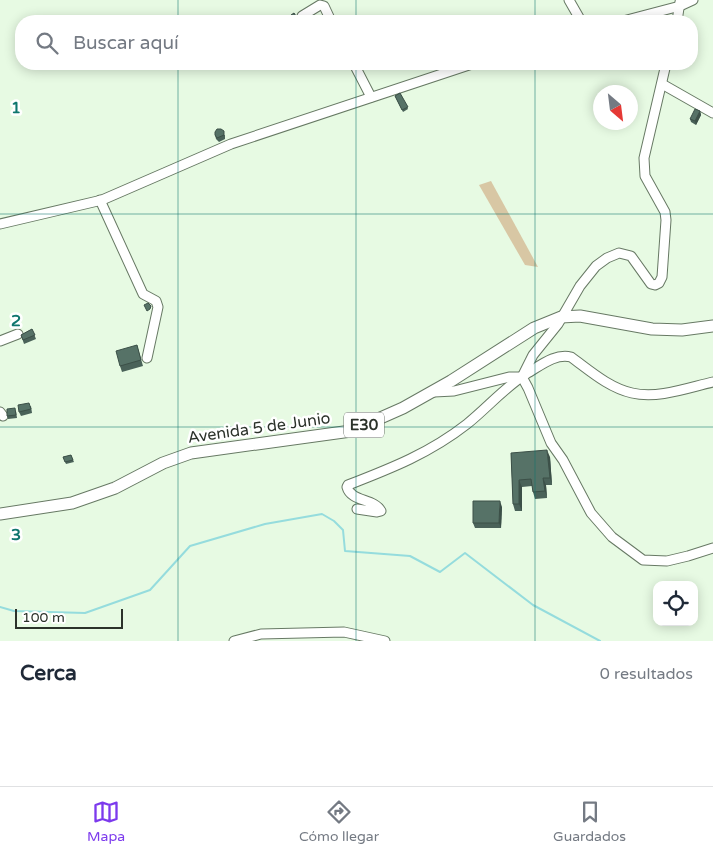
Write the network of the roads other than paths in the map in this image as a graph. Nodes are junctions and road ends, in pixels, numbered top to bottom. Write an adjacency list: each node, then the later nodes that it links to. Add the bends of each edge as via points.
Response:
1 (569, 0): 6 (street)
2 (693, 0): 3 (street)
3 (680, 3): 7 (street)
4 (304, 15): 5 (street, via 320,5)
5 (328, 15)
6 (578, 15)
7 (642, 15)
8 (357, 70): 12 (street)
9 (454, 70): 12 (street)
10 (665, 70): 11 (street)
11 (662, 84): 13 (street); 16 (street, via 644,170 665,212 662,277 659,283 651,284 631,256 619,253 596,266)
12 (371, 97): 14 (street, via 231,144)
13 (713, 113)
14 (100, 200): 15 (street); 20 (street, via 143,294 156,301 158,307)
15 (0, 224)
16 (561, 317): 17 (main road, Avenida 5 de Junio / E30, via 580,316 652,329); 21 (street, via 533,355); 23 (main road, Avenida 5 de Junio / E30, via 534,328)
17 (713, 326)
18 (18, 334): 19 (street)
19 (0, 341)
20 (148, 358)
21 (522, 377): 22 (street, via 563,355 632,393 659,394); 23 (street, via 509,377 454,391); 24 (street, via 467,424 435,446 348,485 348,492 374,504 381,511); 26 (street, via 551,443 591,513 612,538 643,560 667,560)
22 (713, 382)
23 (430, 392): 25 (main road, Avenida 5 de Junio / E30, via 351,431 192,453 163,463 115,488 72,503)
24 (358, 509)
25 (0, 514)
26 (713, 548)
27 (234, 641): 28 (street, via 262,634 344,632)
28 (385, 641)

